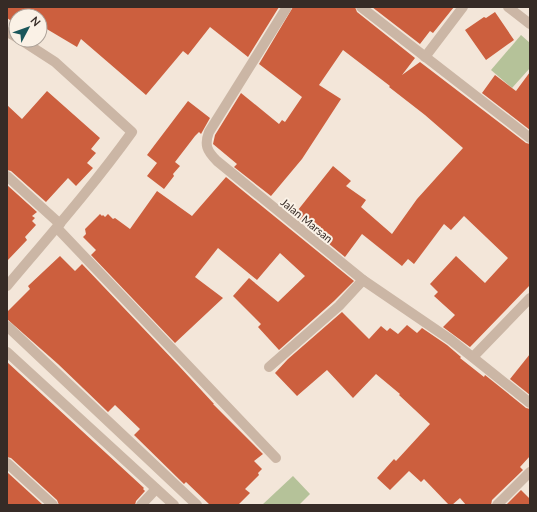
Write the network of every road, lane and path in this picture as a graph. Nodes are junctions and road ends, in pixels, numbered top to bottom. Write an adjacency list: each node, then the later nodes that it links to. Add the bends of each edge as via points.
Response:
1 (288, 7): 11 (street, Jalan Marsan, via 208,132 207,150 216,161)
2 (361, 7): 7 (street)
3 (463, 7): 7 (street)
4 (508, 7): 5 (street)
5 (530, 24)
6 (33, 48): 10 (street, via 55,62 132,132)
7 (425, 57): 8 (street)
8 (530, 138)
9 (7, 176): 10 (street)
10 (59, 226): 12 (street); 19 (street)
11 (363, 280): 16 (street, Jalan Marsan); 17 (street)
12 (7, 286)
13 (530, 298): 16 (street)
14 (7, 326): 26 (street)
15 (7, 352): 22 (street)
16 (473, 357): 18 (street, Jalan Marsan)
17 (269, 368)
18 (530, 403)
19 (276, 458)
20 (7, 463): 23 (street)
21 (530, 472): 27 (street)
22 (156, 489): 24 (street); 25 (street)
23 (53, 505)
24 (141, 505)
25 (174, 505)
26 (197, 505)
27 (497, 505)

